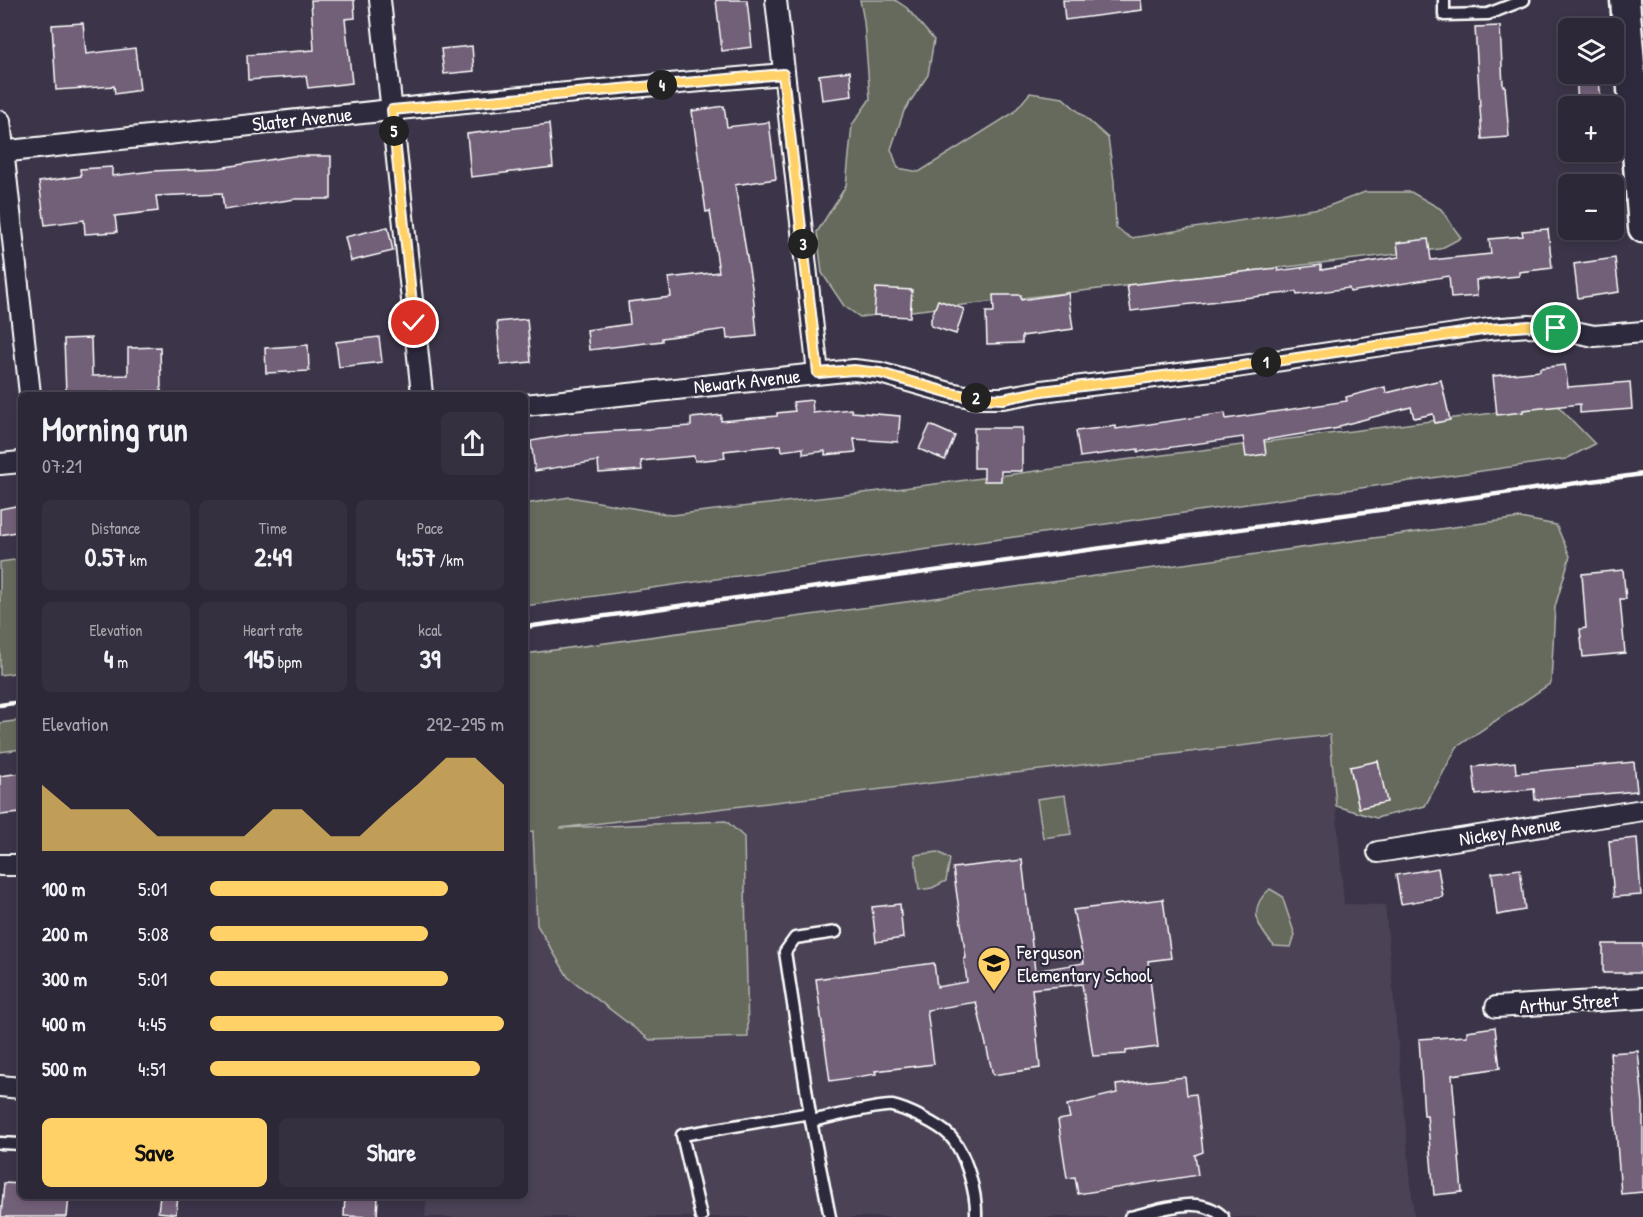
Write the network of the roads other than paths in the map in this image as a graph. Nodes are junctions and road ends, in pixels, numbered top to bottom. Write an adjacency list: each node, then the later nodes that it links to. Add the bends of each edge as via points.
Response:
1 (380, 0): 7 (street)
2 (776, 0): 6 (street)
3 (1444, 0): 4 (lane, via 1444,15 1488,14)
4 (1524, 0)
5 (1624, 0): 10 (street)
6 (783, 74): 7 (street, Slater Avenue); 12 (street)
7 (392, 110): 9 (street, Slater Avenue); 14 (street)
8 (0, 121): 9 (street)
9 (2, 151): 13 (street)
10 (1643, 228)
11 (1643, 332): 12 (street, Newark Avenue, via 1594,336 1538,327 1489,329 1003,399 950,393 880,373)
12 (818, 373): 15 (street, Newark Avenue)
13 (30, 392)
14 (422, 392)
15 (528, 405)
16 (18, 462): 17 (street)
17 (0, 464)
18 (1643, 810): 19 (street, Nickey Avenue)
19 (1378, 852)
20 (0, 865): 21 (street)
21 (18, 865)
22 (836, 932): 27 (lane, via 795,938 785,952)
23 (1643, 998): 24 (street, Arthur Street)
24 (1496, 1007)
25 (0, 1086): 26 (street)
26 (18, 1088)
27 (811, 1117): 30 (lane, via 682,1135); 31 (lane); 32 (lane, via 891,1105 919,1116 950,1136 966,1164 977,1202)
28 (0, 1143): 29 (lane)
29 (18, 1144)
30 (701, 1217)
31 (830, 1217)
32 (976, 1217)
33 (1130, 1217): 34 (lane, via 1202,1205)
34 (1224, 1217)

